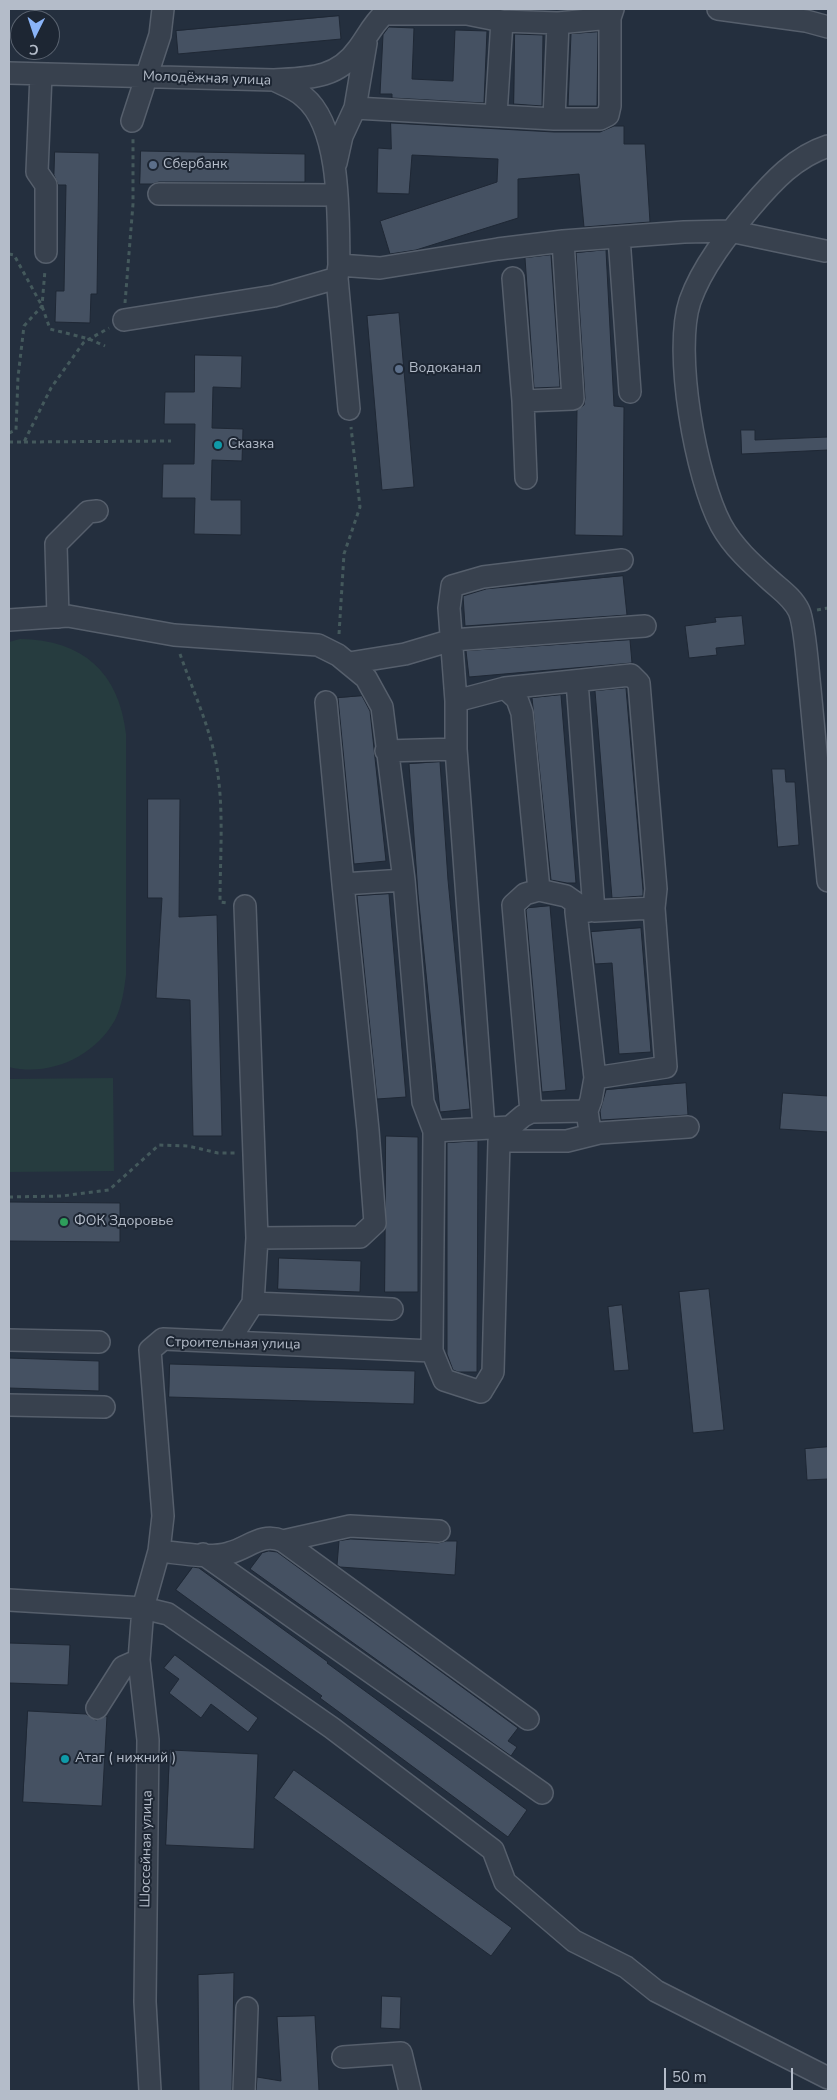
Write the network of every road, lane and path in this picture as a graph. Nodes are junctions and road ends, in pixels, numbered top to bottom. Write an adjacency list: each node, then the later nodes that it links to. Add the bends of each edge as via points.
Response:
1 (163, 9): 10 (street, via 160,35)
2 (718, 9): 6 (street)
3 (612, 14): 5 (street); 14 (street, via 608,115 600,119)
4 (502, 21): 5 (street); 7 (street, via 467,14 384,14 374,22); 13 (street)
5 (558, 23): 14 (street)
6 (828, 27)
7 (368, 36): 11 (street, via 350,61 336,70 321,75); 12 (street)
8 (9, 73): 9 (street, Молодёжная улица)
9 (41, 74): 10 (street, Молодёжная улица); 24 (street, via 36,172 46,185)
10 (145, 76): 11 (street, Молодёжная улица); 15 (street)
11 (274, 80): 17 (street, Молодёжная улица, via 306,97 320,117)
12 (355, 108): 13 (street); 17 (street, via 342,136)
13 (496, 115): 14 (street)
14 (554, 119)
15 (132, 121): 29 (path, via 133,204)
16 (828, 146): 20 (street, via 792,165)
17 (334, 168): 19 (street, Молодёжная улица)
18 (159, 194): 19 (street)
19 (336, 195): 26 (street, Молодёжная улица)
20 (730, 231): 21 (street); 23 (street); 55 (street, via 691,300 683,344 686,378 709,501 739,551 790,597 800,612)
21 (619, 237): 22 (street); 32 (street)
22 (562, 241): 26 (street); 33 (street, via 573,399)
23 (825, 251)
24 (46, 252): 28 (path)
25 (9, 254): 28 (path, via 14,255)
26 (338, 272): 29 (street, via 274,296); 34 (street, Молодёжная улица)
27 (512, 278): 33 (street)
28 (42, 306): 30 (path, via 50,330); 35 (path, via 24,326 16,430)
29 (124, 320): 30 (path)
30 (89, 339): 31 (path); 38 (path, via 51,388)
31 (105, 346)
32 (630, 392)
33 (523, 402): 39 (street)
34 (349, 409): 47 (path, via 360,507 344,554)
35 (9, 433)
36 (171, 441): 38 (path)
37 (9, 442): 38 (path)
38 (24, 442)
39 (526, 478)
40 (96, 510): 42 (street, via 88,512 56,544)
41 (622, 560): 46 (street, via 483,577 452,586 449,608)
42 (58, 617): 43 (street); 45 (street, via 68,616)
43 (9, 620)
44 (645, 626): 46 (street)
45 (174, 635): 47 (street, via 318,645); 58 (path, via 217,767 220,902)
46 (452, 640): 47 (street, via 404,654); 50 (street)
47 (343, 659): 53 (street, via 366,678 382,706)
48 (577, 681): 49 (street); 59 (street, via 632,675 639,683 656,889); 60 (street)
49 (504, 688): 50 (street); 57 (street, via 517,699 522,713)
50 (456, 701): 52 (street)
51 (326, 702): 56 (street)
52 (456, 749): 53 (street); 66 (street)
53 (386, 751): 54 (street)
54 (404, 880): 56 (street); 65 (street, via 423,1102)
55 (828, 881)
56 (343, 884): 70 (street, via 375,1223 360,1237)
57 (539, 890): 60 (street, via 566,896); 63 (street, via 525,894 513,906)
58 (245, 906): 68 (street)
59 (654, 908): 60 (street); 61 (street, via 666,1067)
60 (585, 912): 61 (street)
61 (594, 1078): 62 (street)
62 (587, 1111): 63 (street); 67 (street)
63 (531, 1112): 66 (street)
64 (688, 1127): 67 (street)
65 (434, 1131): 66 (street); 76 (street)
66 (498, 1132): 67 (street, via 567,1141); 76 (street, via 493,1372 482,1392 444,1380)
67 (590, 1135)
68 (255, 1153): 69 (path, via 218,1153 188,1146 159,1145 110,1190 62,1196); 70 (street)
69 (9, 1197)
70 (257, 1238): 71 (street)
71 (253, 1304): 72 (street); 75 (street)
72 (392, 1309)
73 (9, 1340): 74 (street)
74 (99, 1342)
75 (228, 1342): 76 (street, Строительная улица); 81 (street, Строительная улица, via 162,1339 150,1350 163,1516)
76 (432, 1351)
77 (9, 1405): 78 (street)
78 (104, 1407)
79 (439, 1531): 80 (street, via 350,1526)
80 (283, 1541): 82 (street, via 273,1537 261,1538 230,1553); 87 (street)
81 (159, 1551): 82 (street); 84 (street, Шоссейная улица)
82 (203, 1554): 88 (street)
83 (9, 1600): 84 (street)
84 (143, 1608): 85 (street, Шоссейная улица); 91 (street, via 168,1614 332,1728 493,1850 504,1882 574,1941 626,1967 656,1991)
85 (139, 1660): 86 (street, via 123,1666); 92 (street, Шоссейная улица, via 148,1740 144,2002)
86 (97, 1708)
87 (528, 1719)
88 (542, 1793)
89 (247, 2008): 93 (street)
90 (343, 2057): 94 (street, via 401,2053)
91 (828, 2078)
92 (150, 2091)
93 (244, 2091)
94 (410, 2091)

